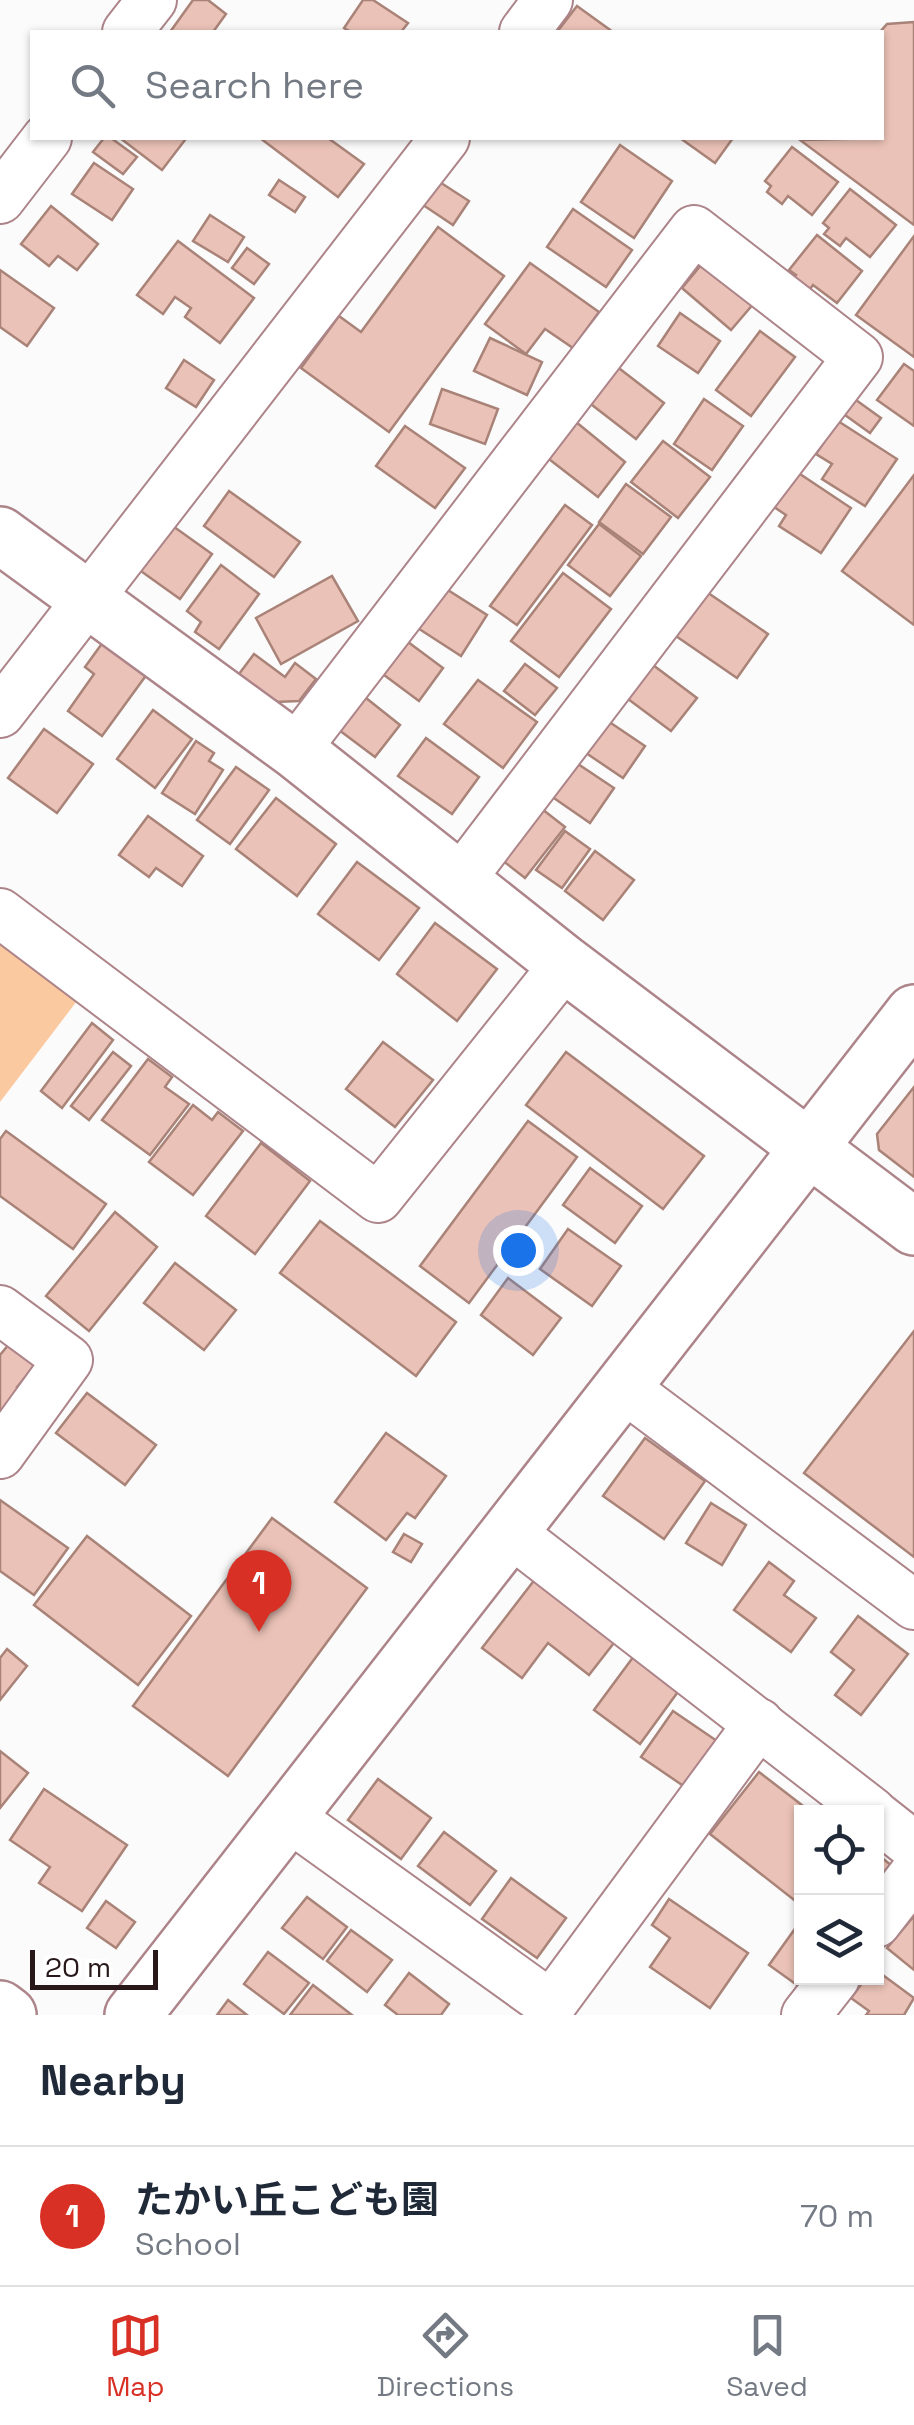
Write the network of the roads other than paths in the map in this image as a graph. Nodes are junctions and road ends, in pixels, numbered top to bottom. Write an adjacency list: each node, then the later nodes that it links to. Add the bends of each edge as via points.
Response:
1 (152, 0): 3 (street)
2 (548, 0): 4 (street)
3 (129, 30)
4 (526, 30)
5 (443, 140): 7 (street)
6 (0, 534): 7 (street)
7 (86, 601): 8 (street); 9 (street)
8 (0, 712)
9 (295, 750): 10 (street); 10 (street, via 694,230 858,357)
10 (460, 880): 12 (street)
11 (0, 914): 12 (street, via 378,1198)
12 (565, 964): 14 (street)
13 (914, 1013): 14 (street)
14 (807, 1148): 15 (street); 17 (street)
15 (914, 1227)
16 (0, 1310): 18 (street, via 68,1360)
17 (623, 1387): 19 (street); 20 (street)
18 (0, 1454)
19 (510, 1532): 21 (street); 23 (street)
20 (914, 1605)
21 (759, 1723): 22 (street); 23 (street, via 551,2005)
22 (863, 1805)
23 (289, 1816): 31 (street)
24 (884, 1822): 25 (street)
25 (914, 1846)
26 (914, 1874): 27 (street)
27 (884, 1913)
28 (830, 1985): 32 (street)
29 (0, 2009): 30 (street)
30 (8, 2015)
31 (133, 2015)
32 (806, 2015)

